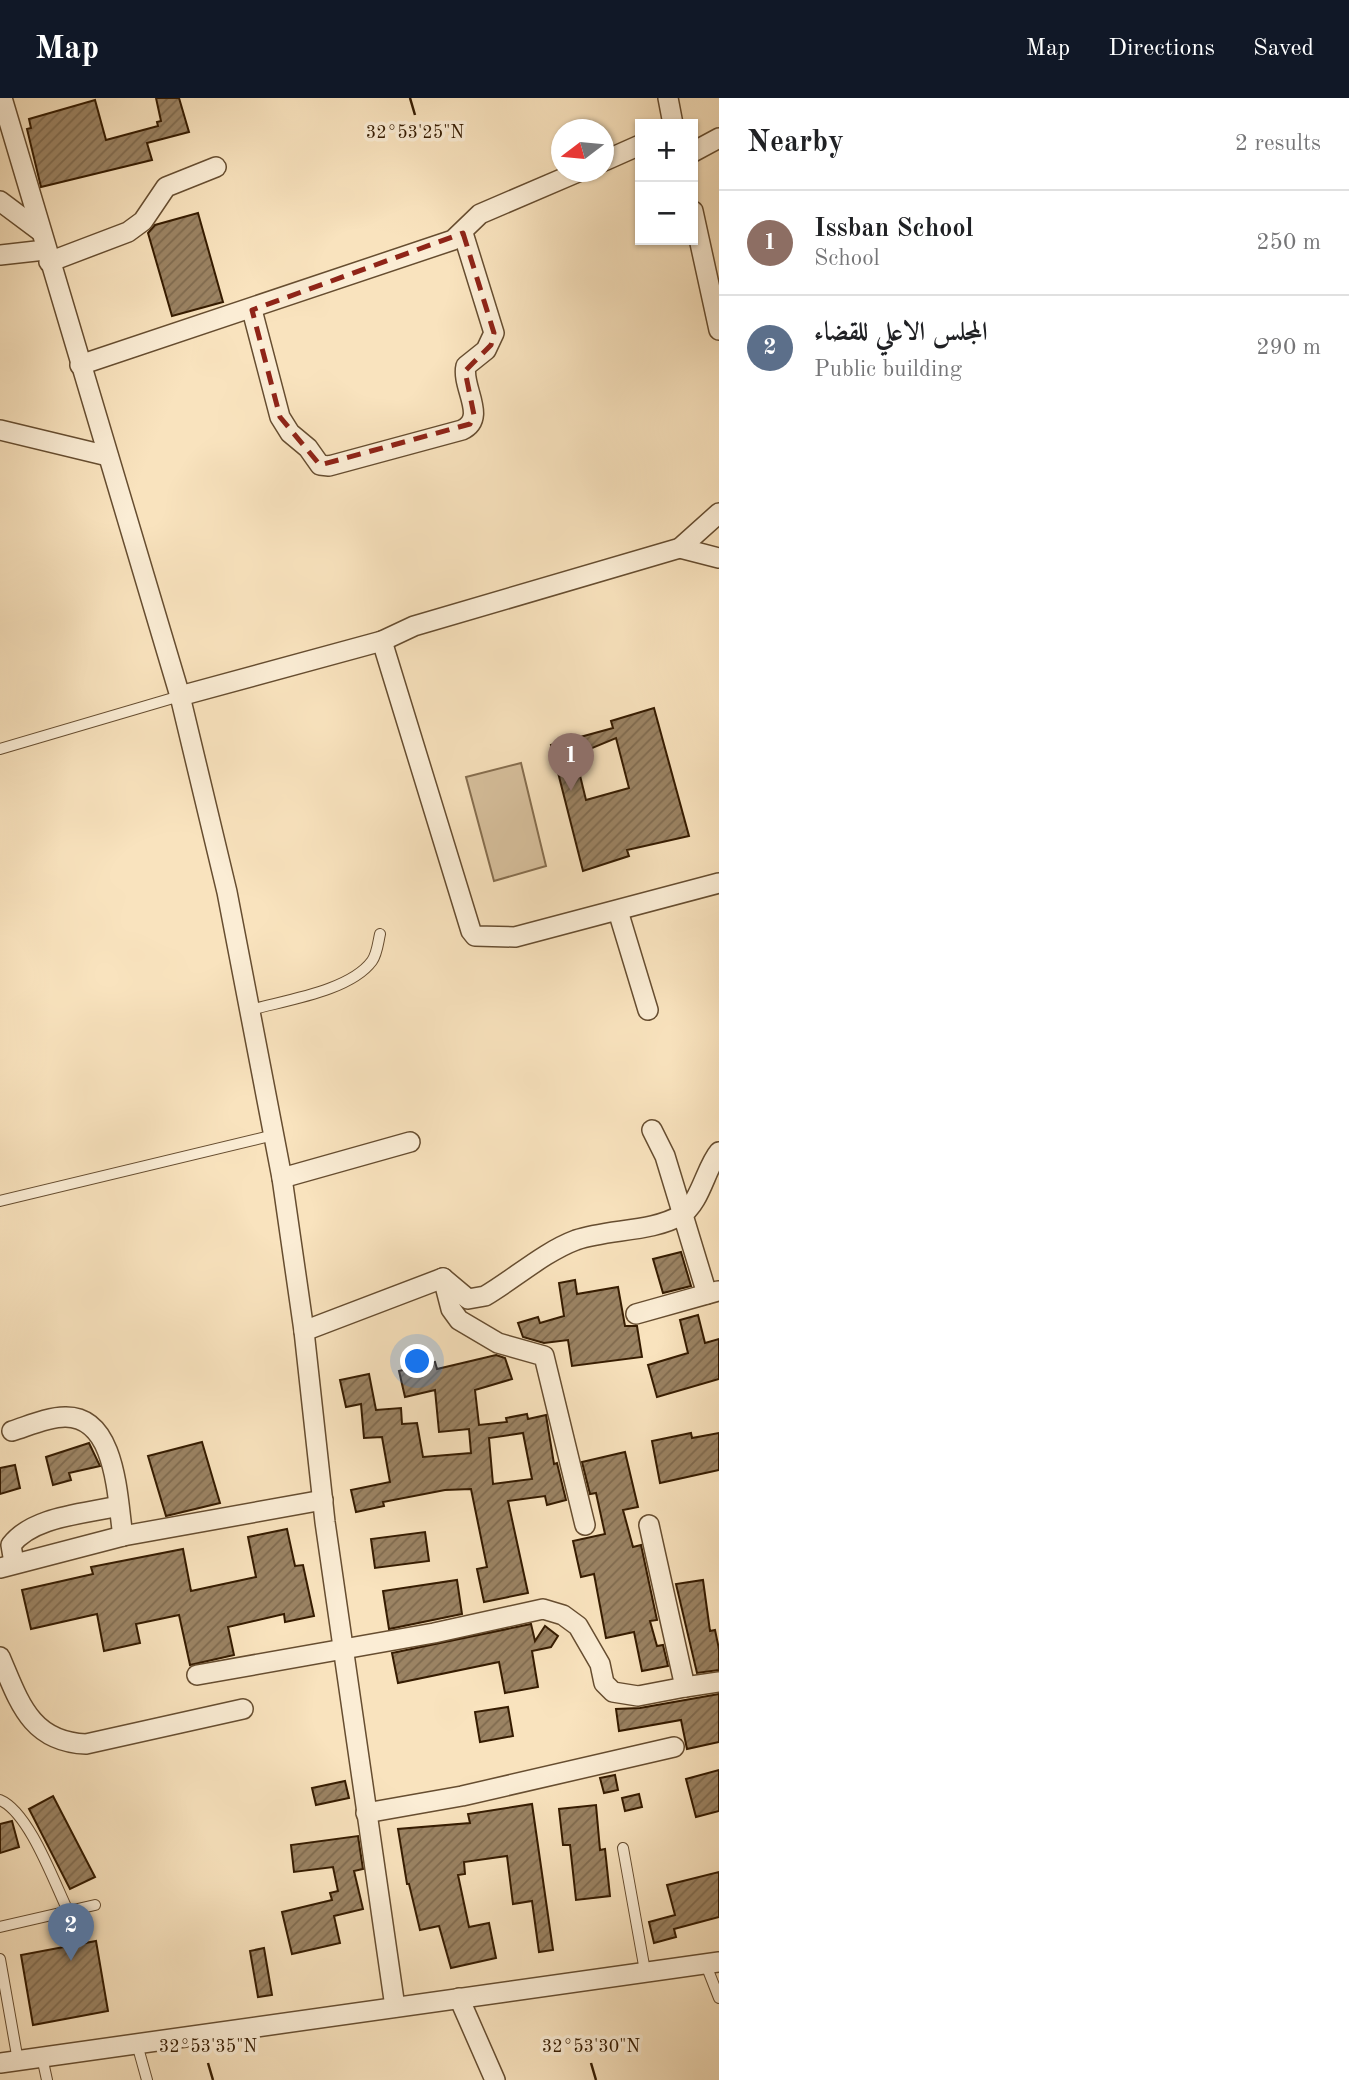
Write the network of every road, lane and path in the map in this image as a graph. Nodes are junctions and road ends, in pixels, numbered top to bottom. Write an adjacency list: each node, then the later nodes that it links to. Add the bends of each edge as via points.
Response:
1 (2, 98): 11 (street)
2 (668, 98): 3 (street)
3 (672, 119)
4 (719, 138): 6 (street)
5 (635, 147): 7 (street)
6 (698, 149)
7 (614, 157)
8 (216, 167): 15 (street, via 166,187 143,221 128,232)
9 (555, 182): 12 (street, via 480,214)
10 (0, 201): 11 (street)
11 (40, 230): 15 (street)
12 (463, 233): 16 (street); 16 (street, via 494,333 491,345 466,366 474,415 462,430 320,465 280,417)
13 (698, 234): 17 (street)
14 (0, 255): 15 (street)
15 (47, 256): 18 (street)
16 (252, 310): 18 (street)
17 (719, 330)
18 (80, 365): 20 (street)
19 (0, 430): 20 (street)
20 (108, 456): 25 (street)
21 (719, 513): 22 (street)
22 (680, 548): 23 (street); 24 (street, via 414,626)
23 (719, 558)
24 (382, 641): 25 (street); 28 (street, via 471,931 481,938 515,937)
25 (180, 696): 26 (lane); 30 (street)
26 (0, 749)
27 (719, 883): 28 (street)
28 (618, 911): 31 (street)
29 (380, 934): 30 (lane, via 374,959 359,975)
30 (250, 1010): 33 (street)
31 (648, 1010)
32 (652, 1130): 38 (street, via 665,1156)
33 (274, 1135): 36 (street); 37 (lane)
34 (411, 1142): 36 (street)
35 (719, 1152): 38 (street)
36 (282, 1178): 42 (street)
37 (0, 1201)
38 (682, 1215): 39 (street, via 575,1241 485,1296 468,1299); 40 (street)
39 (443, 1278): 42 (street); 46 (street, via 451,1309 459,1320 498,1343 544,1356)
40 (713, 1292): 41 (street)
41 (636, 1314)
42 (304, 1331): 44 (street)
43 (12, 1430): 45 (street, via 64,1416 83,1419 100,1433 111,1459)
44 (323, 1500): 48 (street); 50 (street)
45 (118, 1506): 48 (street); 49 (street, via 25,1531 11,1545)
46 (585, 1525)
47 (649, 1525): 54 (street)
48 (123, 1536): 49 (street)
49 (7, 1565)
50 (343, 1648): 52 (street); 54 (street, via 550,1610 578,1626 600,1664 604,1683 613,1692 638,1696); 58 (street)
51 (0, 1657): 55 (street, via 35,1725 68,1744 86,1744)
52 (197, 1675)
53 (719, 1682): 54 (street)
54 (685, 1687)
55 (243, 1709)
56 (674, 1747): 58 (street)
57 (0, 1800): 61 (lane, via 12,1805 25,1824)
58 (366, 1813): 68 (street)
59 (623, 1848): 65 (lane)
60 (95, 1905): 61 (lane)
61 (68, 1911): 62 (lane)
62 (0, 1927)
63 (0, 1959): 71 (lane)
64 (713, 1964): 65 (street); 67 (lane)
65 (645, 1971): 66 (street)
66 (459, 1998): 68 (street); 74 (street)
67 (719, 1998)
68 (395, 2007): 69 (street)
69 (137, 2044): 70 (street); 73 (lane)
70 (42, 2057): 71 (street); 72 (lane)
71 (9, 2062)
72 (47, 2080)
73 (147, 2080)
74 (495, 2080)

